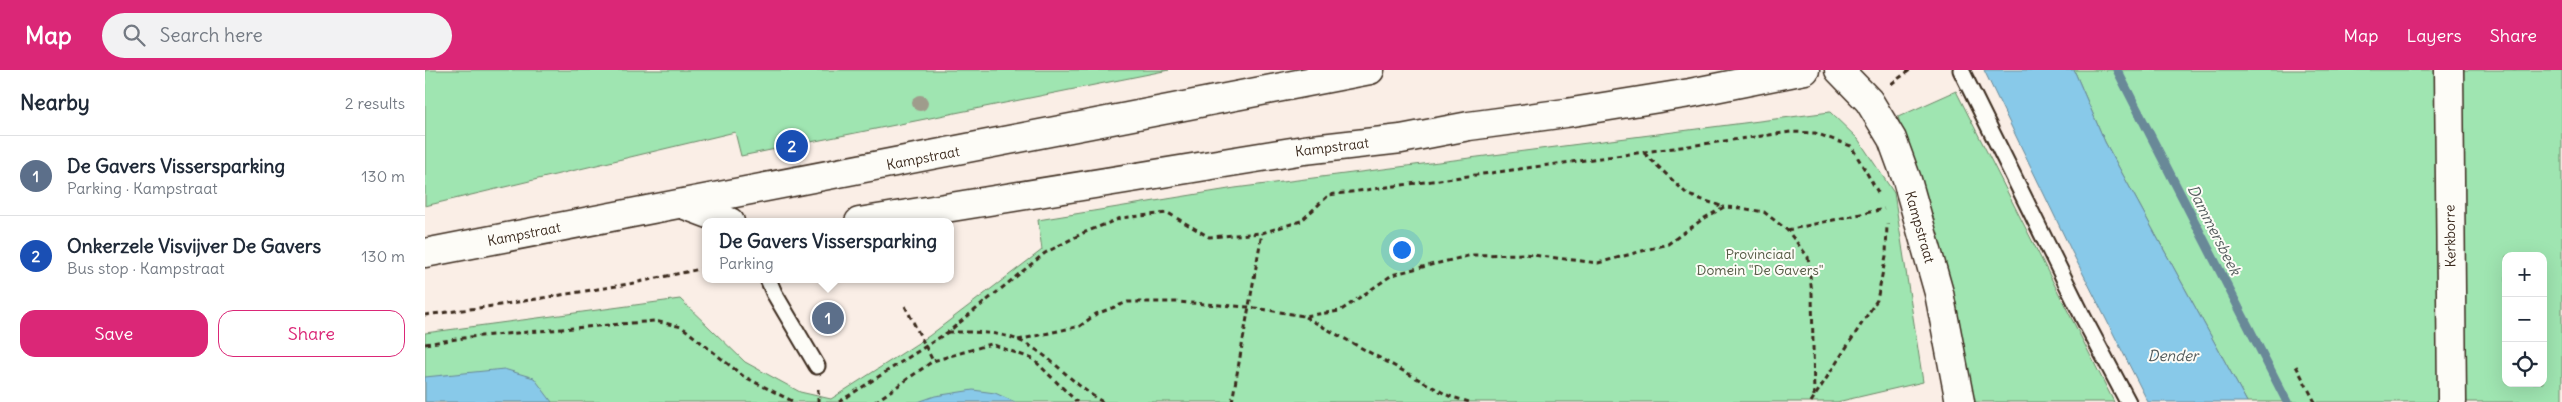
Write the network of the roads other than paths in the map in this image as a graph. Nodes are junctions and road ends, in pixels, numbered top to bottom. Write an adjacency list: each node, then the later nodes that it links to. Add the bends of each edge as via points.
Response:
1 (1370, 70): 6 (street, Kampstraat)
2 (1805, 70): 8 (street, Kampstraat, via 1614,105 1401,139 1304,150)
3 (1839, 70): 12 (street, Kampstraat, via 1869,101 1892,138 1939,293)
4 (1961, 70): 13 (lane)
5 (2449, 70): 14 (street, Kerkborre)
6 (682, 204): 7 (street); 9 (street, Kampstraat)
7 (719, 218)
8 (884, 218)
9 (425, 253)
10 (770, 283): 11 (lane)
11 (817, 366)
12 (1960, 402)
13 (2128, 402)
14 (2452, 402)

